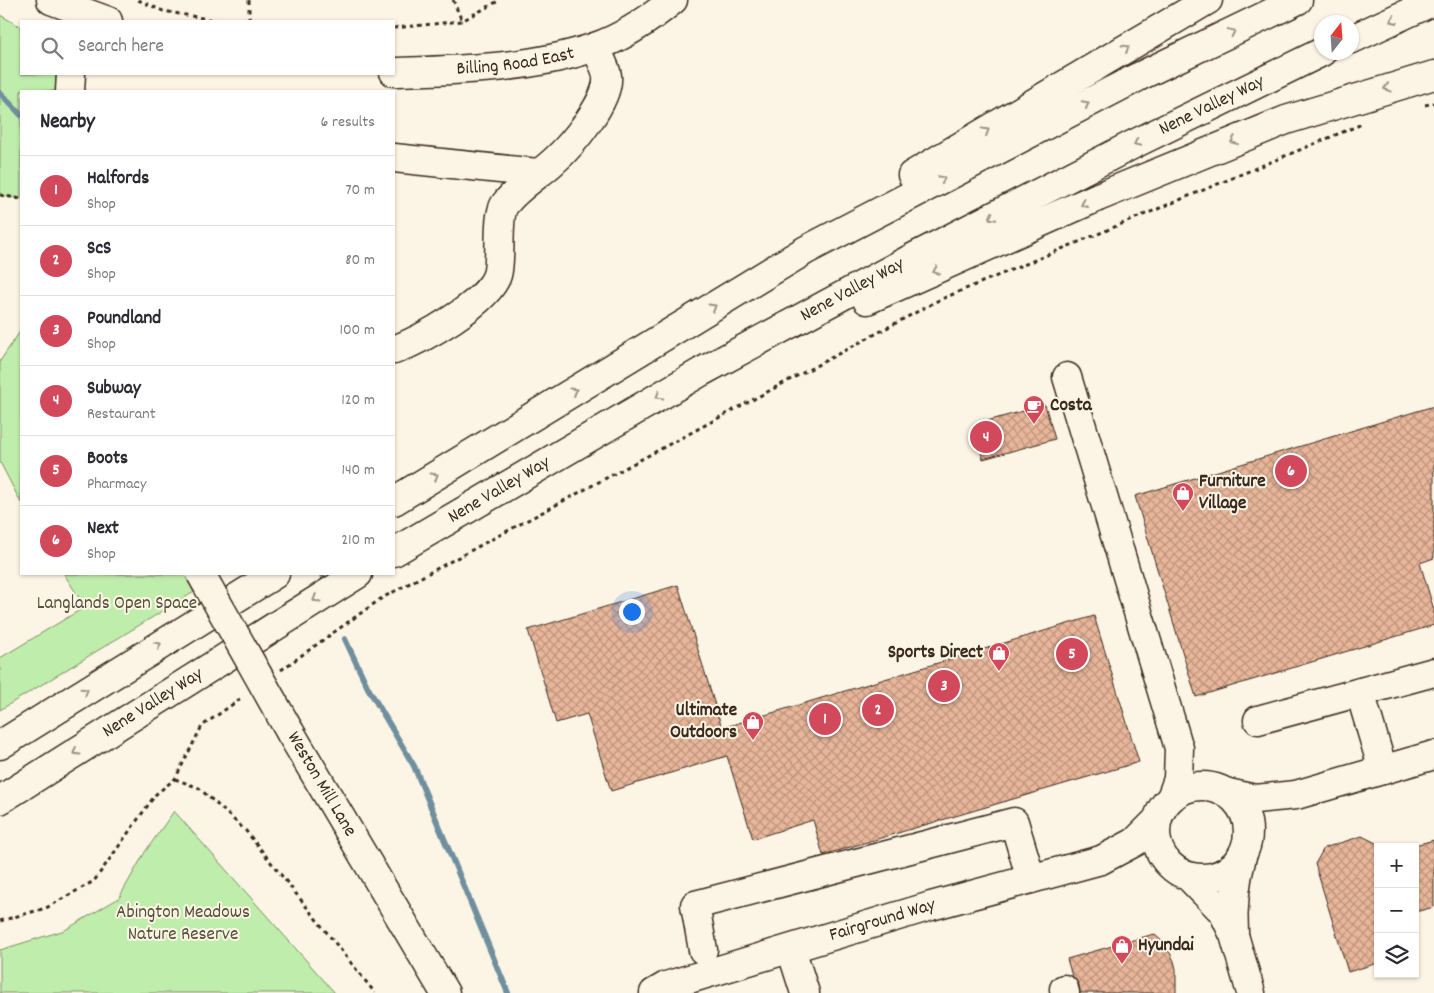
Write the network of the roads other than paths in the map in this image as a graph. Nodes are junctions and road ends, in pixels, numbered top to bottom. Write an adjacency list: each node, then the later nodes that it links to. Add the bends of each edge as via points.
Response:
1 (51, 0): 6 (main road)
2 (673, 0): 8 (main road, Billing Road East, via 633,30)
3 (1208, 0): 16 (main road, one-way to 3, via 884,192)
4 (1298, 0): 16 (main road, one-way to 4, via 1138,77)
5 (1434, 1): 7 (main road, one-way to 7)
6 (92, 19)
7 (1359, 36)
8 (596, 47): 10 (main road, Billing Road East, via 554,58 476,69); 15 (main road, via 607,76 603,96 582,130 554,161)
9 (1314, 56): 18 (main road, Nene Valley Way, one-way to 18, via 932,248)
10 (395, 72)
11 (70, 75): 13 (main road)
12 (1434, 75): 18 (main road, one-way to 18, via 1286,120 1098,197)
13 (70, 90)
14 (395, 158): 15 (main road)
15 (538, 173): 17 (main road, via 503,206 497,275 487,294 437,328)
16 (806, 250): 20 (main road, one-way to 16)
17 (395, 349)
18 (701, 372): 21 (main road, Nene Valley Way, one-way to 21)
19 (1067, 377): 29 (main road)
20 (395, 501)
21 (395, 551)
22 (202, 575): 46 (main road, Weston Mill Lane, bridge, via 290,732)
23 (273, 575): 28 (main road, one-way to 23)
24 (356, 575): 34 (main road, Nene Valley Way, one-way to 34)
25 (1434, 672): 26 (main road)
26 (1360, 692): 27 (main road); 31 (main road)
27 (1258, 720)
28 (0, 745)
29 (1179, 748): 32 (main road, via 1199,774); 35 (main road, via 1178,779)
30 (1434, 755): 31 (main road)
31 (1383, 770): 33 (main road)
32 (1221, 790): 33 (main road, via 1255,799); 35 (main road, via 1197,786 1180,792); 36 (main road, via 1243,810 1248,825)
33 (1296, 796): 36 (main road, via 1265,815)
34 (0, 800)
35 (1164, 809): 37 (main road, via 1135,842); 38 (main road, via 1156,837)
36 (1245, 849): 39 (main road, via 1231,868 1221,874); 41 (main road, via 1233,902)
37 (1101, 860): 38 (main road, via 1137,858); 40 (main road, Fairground Way)
38 (1166, 861): 39 (main road)
39 (1189, 877): 41 (main road, via 1223,912)
40 (1031, 879): 42 (main road, Fairground Way); 43 (main road, via 1014,822 695,905)
41 (1234, 935): 45 (main road)
42 (791, 949): 44 (main road, Fairground Way); 47 (main road)
43 (703, 950)
44 (660, 990)
45 (1249, 992)
46 (445, 993)
47 (805, 993)

